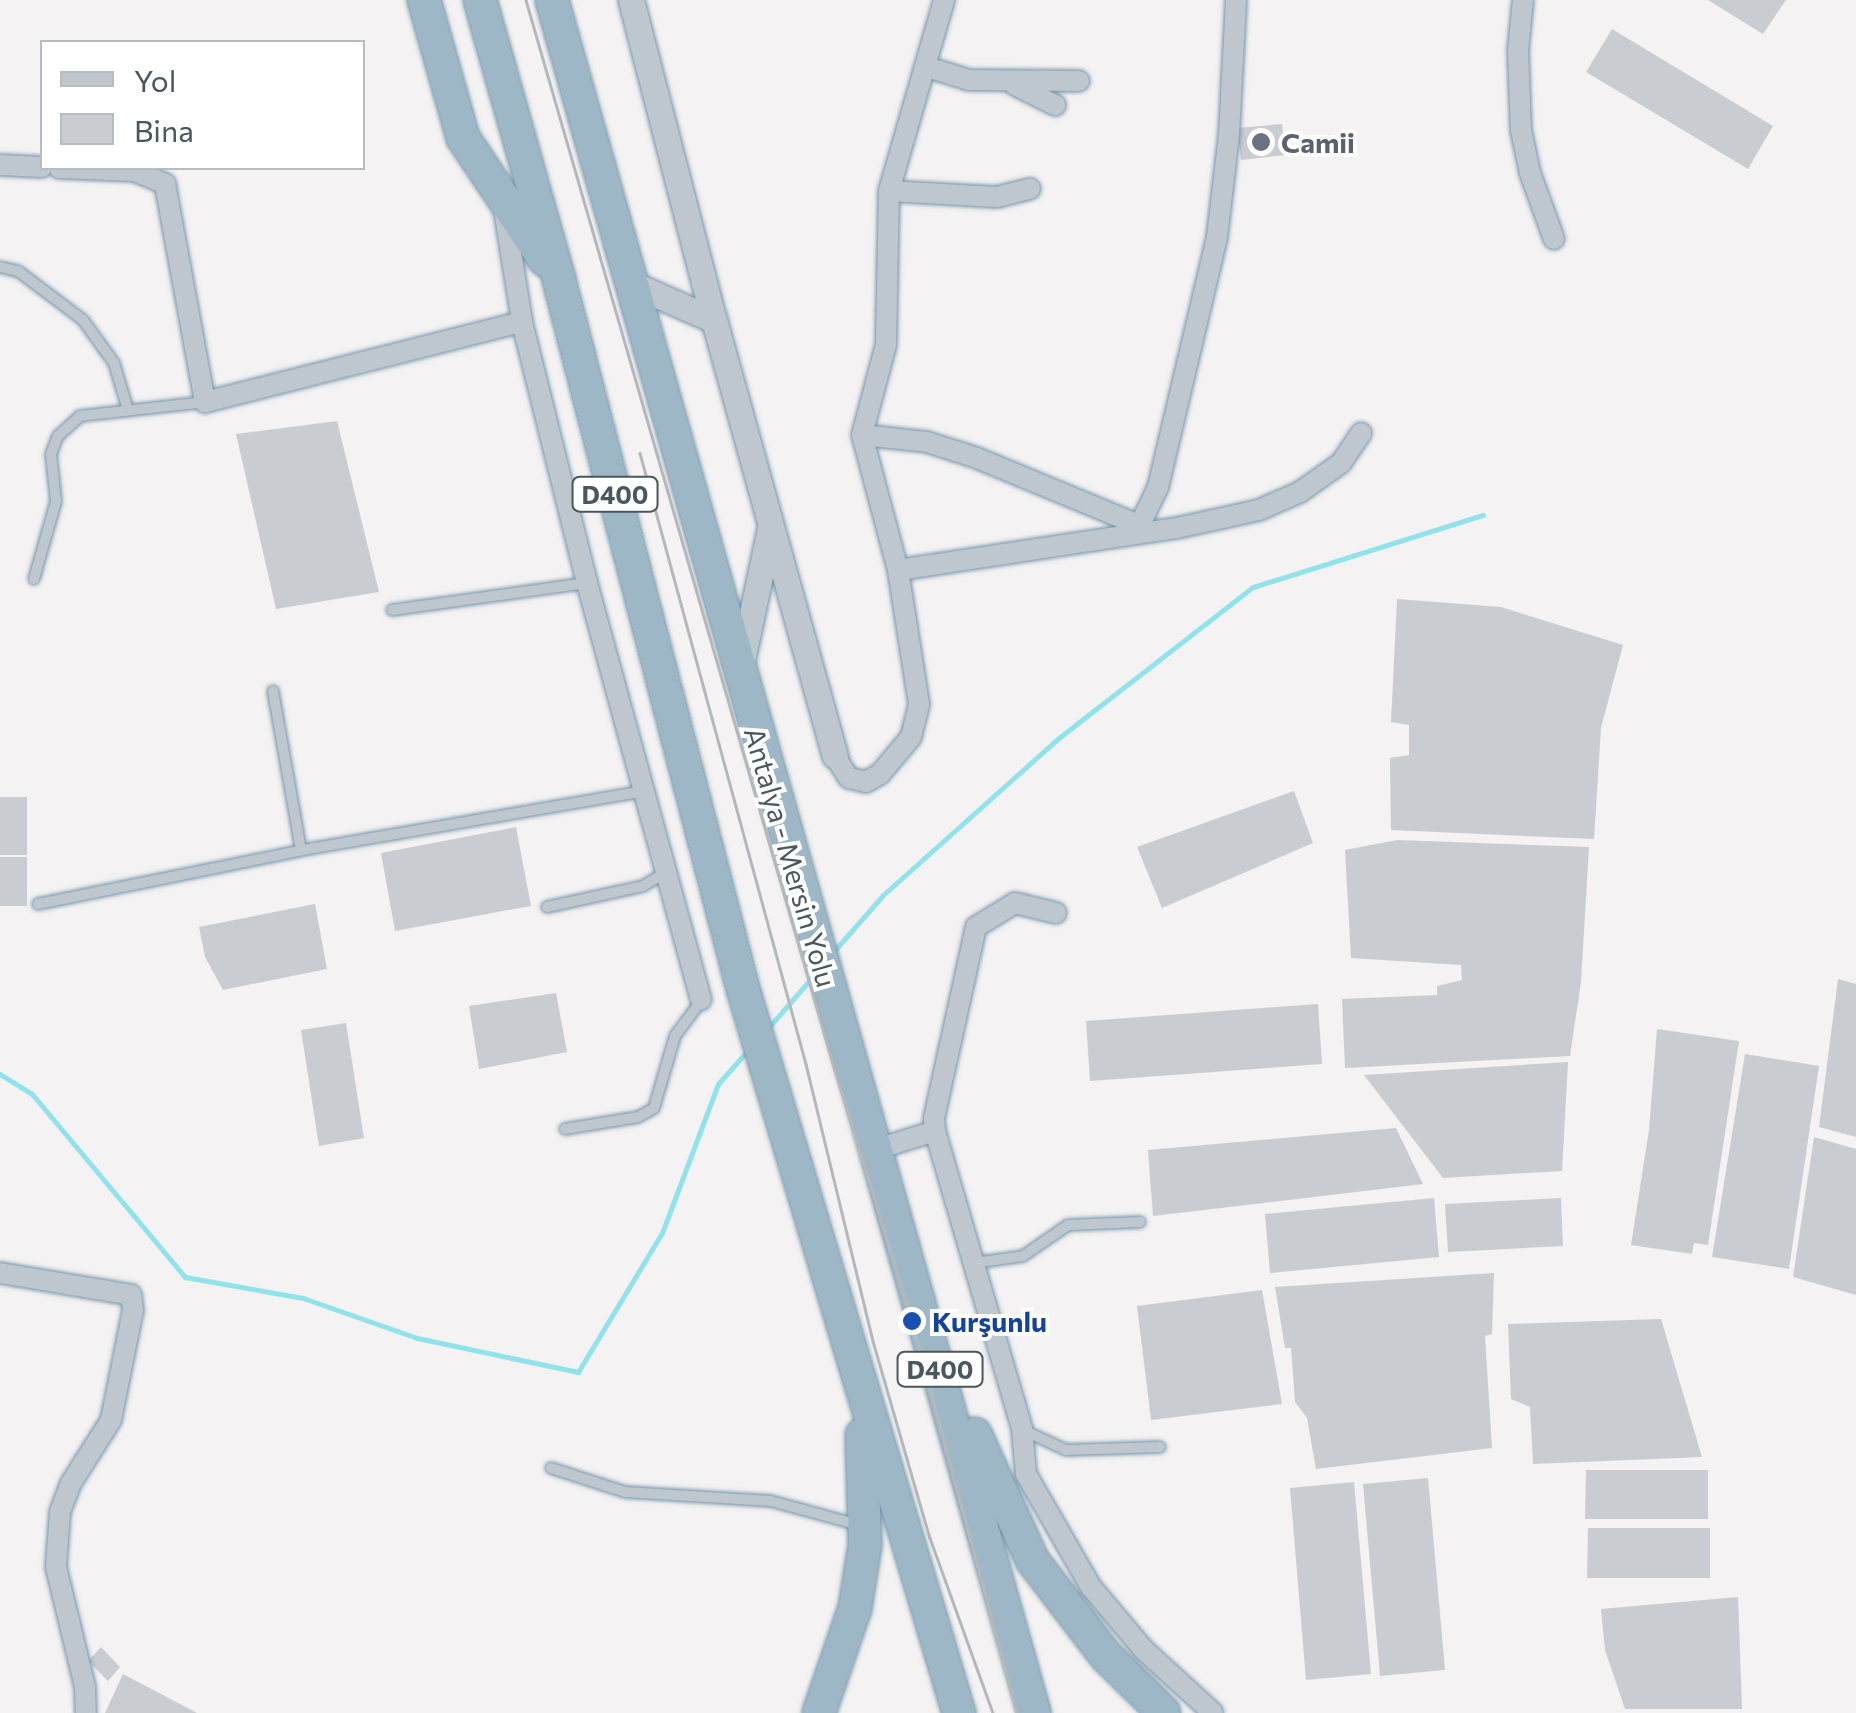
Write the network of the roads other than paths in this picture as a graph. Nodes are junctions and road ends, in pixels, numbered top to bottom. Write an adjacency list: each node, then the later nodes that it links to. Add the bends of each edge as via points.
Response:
1 (424, 0): 17 (highway, via 463,138)
2 (480, 0): 20 (highway, D400)
3 (552, 0): 21 (highway, Antalya - Mersin Yolu / D400)
4 (631, 0): 22 (street)
5 (944, 0): 8 (street)
6 (1236, 0): 29 (street, via 1217,237 1158,487)
7 (1523, 0): 18 (street, via 1521,130)
8 (927, 67): 10 (street, via 959,78); 16 (street)
9 (1079, 81): 10 (street)
10 (1009, 82): 11 (street)
11 (1056, 105)
12 (0, 164): 13 (street)
13 (40, 167)
14 (110, 170): 24 (street, via 136,171 164,184)
15 (1030, 189): 16 (street, via 996,198)
16 (889, 191): 27 (street, via 886,345)
17 (503, 202): 20 (highway); 23 (street)
18 (1554, 239)
19 (0, 266): 25 (lane, via 82,320 114,363)
20 (559, 280): 51 (highway, D400, via 743,990)
21 (630, 283): 22 (street); 34 (highway, Antalya - Mersin Yolu / D400)
22 (714, 320): 28 (street)
23 (522, 322): 24 (street); 32 (street)
24 (205, 402): 25 (lane)
25 (128, 410): 31 (lane, via 80,416 58,436 50,454 56,500)
26 (1361, 432): 29 (street, via 1341,463 1259,510)
27 (862, 435): 29 (street, via 927,442 978,458); 30 (street)
28 (771, 524): 34 (street); 36 (street)
29 (1139, 530): 30 (street)
30 (898, 570): 36 (street, via 919,704 911,737 866,782 849,778)
31 (34, 579)
32 (586, 583): 33 (lane); 37 (street)
33 (392, 610)
34 (739, 674): 46 (highway, Antalya - Mersin Yolu / D400)
35 (273, 692): 38 (lane)
36 (835, 756)
37 (646, 791): 38 (lane); 39 (street)
38 (301, 850): 40 (lane)
39 (664, 873): 41 (lane, via 643,886); 43 (street)
40 (38, 904)
41 (547, 907)
42 (1056, 913): 45 (street, via 1015,903 976,927)
43 (702, 1000): 44 (lane, via 675,1036 654,1108)
44 (565, 1128)
45 (936, 1131): 46 (street); 48 (street)
46 (877, 1149): 50 (highway, Antalya - Mersin Yolu / D400)
47 (1140, 1222): 48 (lane, via 1068,1225 1022,1256)
48 (974, 1263): 52 (street)
49 (0, 1273): 56 (street, via 132,1295 110,1420 70,1483 60,1512 56,1567)
50 (924, 1311): 59 (highway, Antalya - Mersin Yolu / D400); 60 (highway, via 1033,1561 1106,1656)
51 (846, 1327): 55 (highway, via 866,1464); 58 (highway, D400)
52 (1022, 1430): 53 (lane, via 1066,1450); 61 (street, via 1026,1474 1091,1587 1144,1650)
53 (1160, 1448)
54 (551, 1468): 55 (lane, via 626,1492 771,1501)
55 (865, 1527): 57 (highway, via 855,1608)
56 (86, 1713)
57 (819, 1713)
58 (959, 1713)
59 (1034, 1713)
60 (1164, 1713)
61 (1212, 1713)

